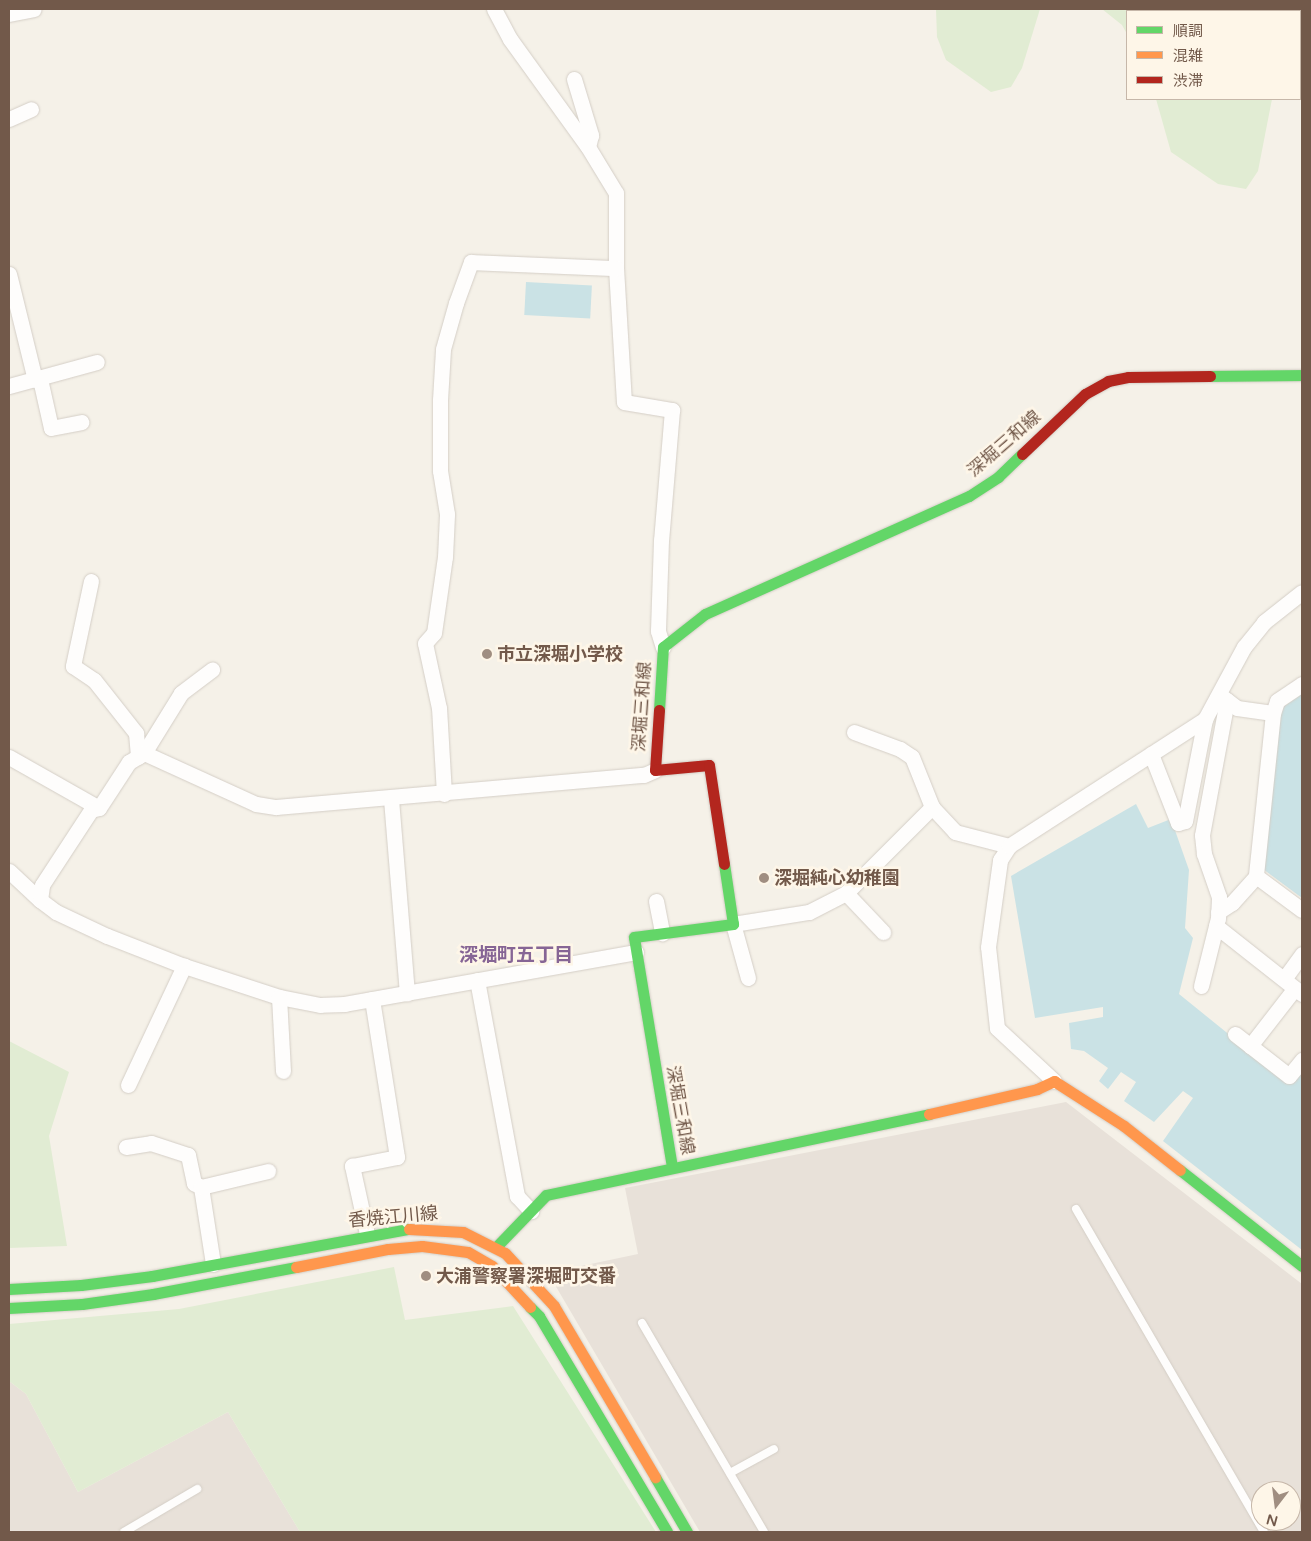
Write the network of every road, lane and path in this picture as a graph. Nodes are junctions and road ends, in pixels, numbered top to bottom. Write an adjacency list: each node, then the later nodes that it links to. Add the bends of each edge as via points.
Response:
1 (34, 9): 3 (street)
2 (494, 9): 7 (street, via 510,39)
3 (9, 14)
4 (574, 79): 7 (street, via 591,135)
5 (31, 109): 6 (street)
6 (9, 119)
7 (588, 147): 8 (street, via 616,193)
8 (616, 268): 17 (street, via 624,402 672,410 661,540 658,631); 28 (street, via 471,262 456,302 443,348 440,400 440,471 447,514 445,557 434,632 425,643 439,708)
9 (9, 274): 12 (street)
10 (97, 362): 12 (street)
11 (1302, 375): 17 (main road, 深堀三和線, via 1128,377 1108,381 1085,394 998,477 969,496 730,601 697,619)
12 (37, 380): 13 (street); 14 (street, via 51,428)
13 (9, 386)
14 (81, 422)
15 (91, 581): 25 (street, via 73,666 94,680 136,732)
16 (1302, 592): 20 (street, via 1254,634)
17 (664, 647): 27 (main road, 深堀三和線)
18 (212, 670): 25 (street, via 181,694)
19 (1302, 684): 21 (street, via 1277,701)
20 (1223, 697): 21 (street, via 1237,708); 22 (street); 39 (street, via 1202,836 1204,854 1219,897)
21 (1273, 713): 34 (street)
22 (1205, 719): 24 (street); 24 (street, via 1185,821 1178,823)
23 (854, 732): 30 (street, via 900,749 912,757)
24 (1151, 754): 32 (street)
25 (141, 755): 29 (street, via 256,804 276,807); 31 (street, via 129,762)
26 (9, 756): 31 (street)
27 (656, 770): 28 (street, via 644,775); 40 (main road, 深堀三和線, via 709,765)
28 (444, 794): 29 (street)
29 (391, 799): 50 (street)
30 (932, 807): 32 (street, via 956,832); 35 (street)
31 (99, 808): 36 (street, via 91,810 63,852 42,885)
32 (1008, 846): 57 (street, via 1000,860 988,957 997,1028)
33 (9, 871): 36 (street)
34 (1256, 876): 38 (street); 39 (street)
35 (846, 893): 40 (street, via 809,912); 41 (street)
36 (40, 900): 45 (street, via 56,912 107,936)
37 (656, 901): 42 (street)
38 (1302, 910)
39 (1217, 919): 48 (street); 49 (street)
40 (733, 924): 42 (main road); 46 (street)
41 (883, 932)
42 (662, 933): 43 (main road, via 634,937)
43 (636, 952): 47 (street); 60 (main road, 深堀三和線)
44 (1302, 954): 49 (street)
45 (184, 966): 51 (street); 58 (street)
46 (748, 978)
47 (477, 980): 50 (street); 64 (street, via 517,1196)
48 (1201, 986)
49 (1294, 987): 54 (street)
50 (407, 993): 52 (street)
51 (279, 997): 52 (street, via 320,1005); 56 (street)
52 (372, 999): 65 (street, via 397,1157 352,1166)
53 (1235, 1034): 54 (street)
54 (1250, 1046): 55 (street, via 1290,1076)
55 (1302, 1060)
56 (282, 1071)
57 (1054, 1081): 60 (main road, via 1036,1090 945,1111); 68 (main road, via 1124,1126)
58 (128, 1085)
59 (126, 1147): 62 (street, via 151,1143 188,1155 194,1183)
60 (671, 1162): 64 (main road, 深堀三和線, via 546,1195)
61 (268, 1171): 62 (street)
62 (201, 1187): 67 (street)
63 (1076, 1209): 79 (lane)
64 (531, 1211): 66 (main road, 深堀三和線)
65 (367, 1234): 66 (main road, 香焼江川線, via 443,1228 463,1232); 67 (main road, 香焼江川線)
66 (496, 1247): 77 (main road, 香焼江川線, via 524,1270 554,1306)
67 (212, 1258): 69 (main road, 香焼江川線, via 81,1285)
68 (1302, 1266)
69 (9, 1289)
70 (9, 1308): 76 (main road, 香焼江川線, via 82,1304 153,1294 388,1249 422,1246 468,1252 492,1266 539,1316)
71 (642, 1323): 73 (lane)
72 (774, 1449): 73 (lane)
73 (730, 1474): 78 (lane)
74 (197, 1490): 75 (lane)
75 (124, 1532)
76 (667, 1532)
77 (687, 1532)
78 (764, 1532)
79 (1264, 1532)

